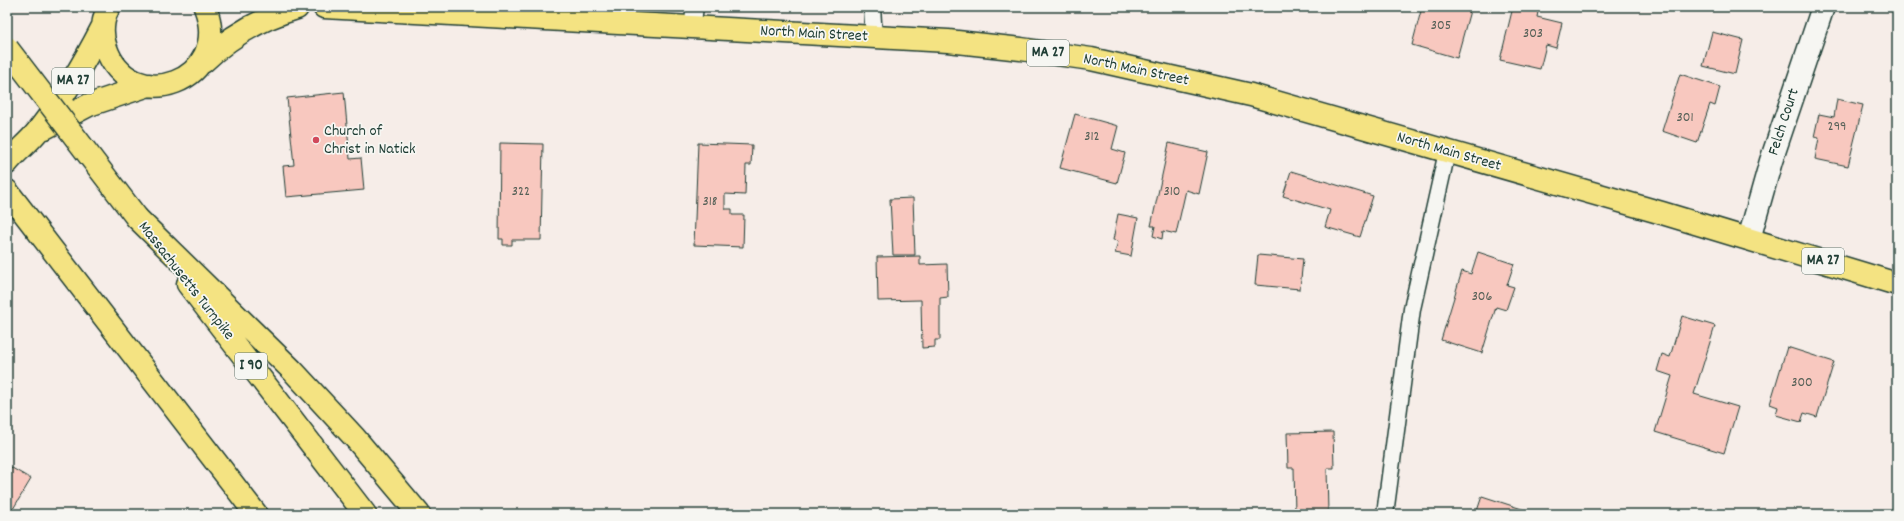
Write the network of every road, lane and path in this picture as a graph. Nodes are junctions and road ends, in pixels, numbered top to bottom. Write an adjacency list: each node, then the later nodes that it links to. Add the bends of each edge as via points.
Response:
1 (205, 7): 13 (main road, via 210,22 211,38 207,53)
2 (298, 7): 13 (main road, via 279,13 244,31 212,53)
3 (324, 7): 4 (main road, North Main Street / MA 27)
4 (335, 7): 7 (main road, North Main Street / MA 27)
5 (872, 7): 11 (lane)
6 (1822, 7): 20 (street, Felch Court, via 1771,161)
7 (496, 12): 8 (main road, North Main Street / MA 27)
8 (608, 15): 10 (main road, North Main Street / MA 27)
9 (106, 16): 14 (main road, via 103,41 108,56 129,78); 15 (main road, MA 27, via 77,74)
10 (694, 17): 11 (main road, North Main Street / MA 27)
11 (874, 38): 16 (main road, North Main Street / MA 27, via 948,41 1091,59 1251,95)
12 (7, 48): 19 (main road, Massachusetts Turnpike / I 90, bridge)
13 (199, 66): 14 (main road, via 188,77 174,83)
14 (149, 85): 15 (main road, MA 27, via 89,105)
15 (36, 133): 17 (main road, MA 27)
16 (1447, 152): 20 (main road, North Main Street / MA 27); 25 (lane, via 1412,309)
17 (7, 163)
18 (7, 191): 22 (main road)
19 (137, 218): 23 (main road, Massachusetts Turnpike / I 90); 24 (main road, via 292,370 355,438)
20 (1749, 239): 21 (main road, North Main Street / MA 27)
21 (1897, 284)
22 (256, 514)
23 (365, 514)
24 (419, 514)
25 (1384, 514)

